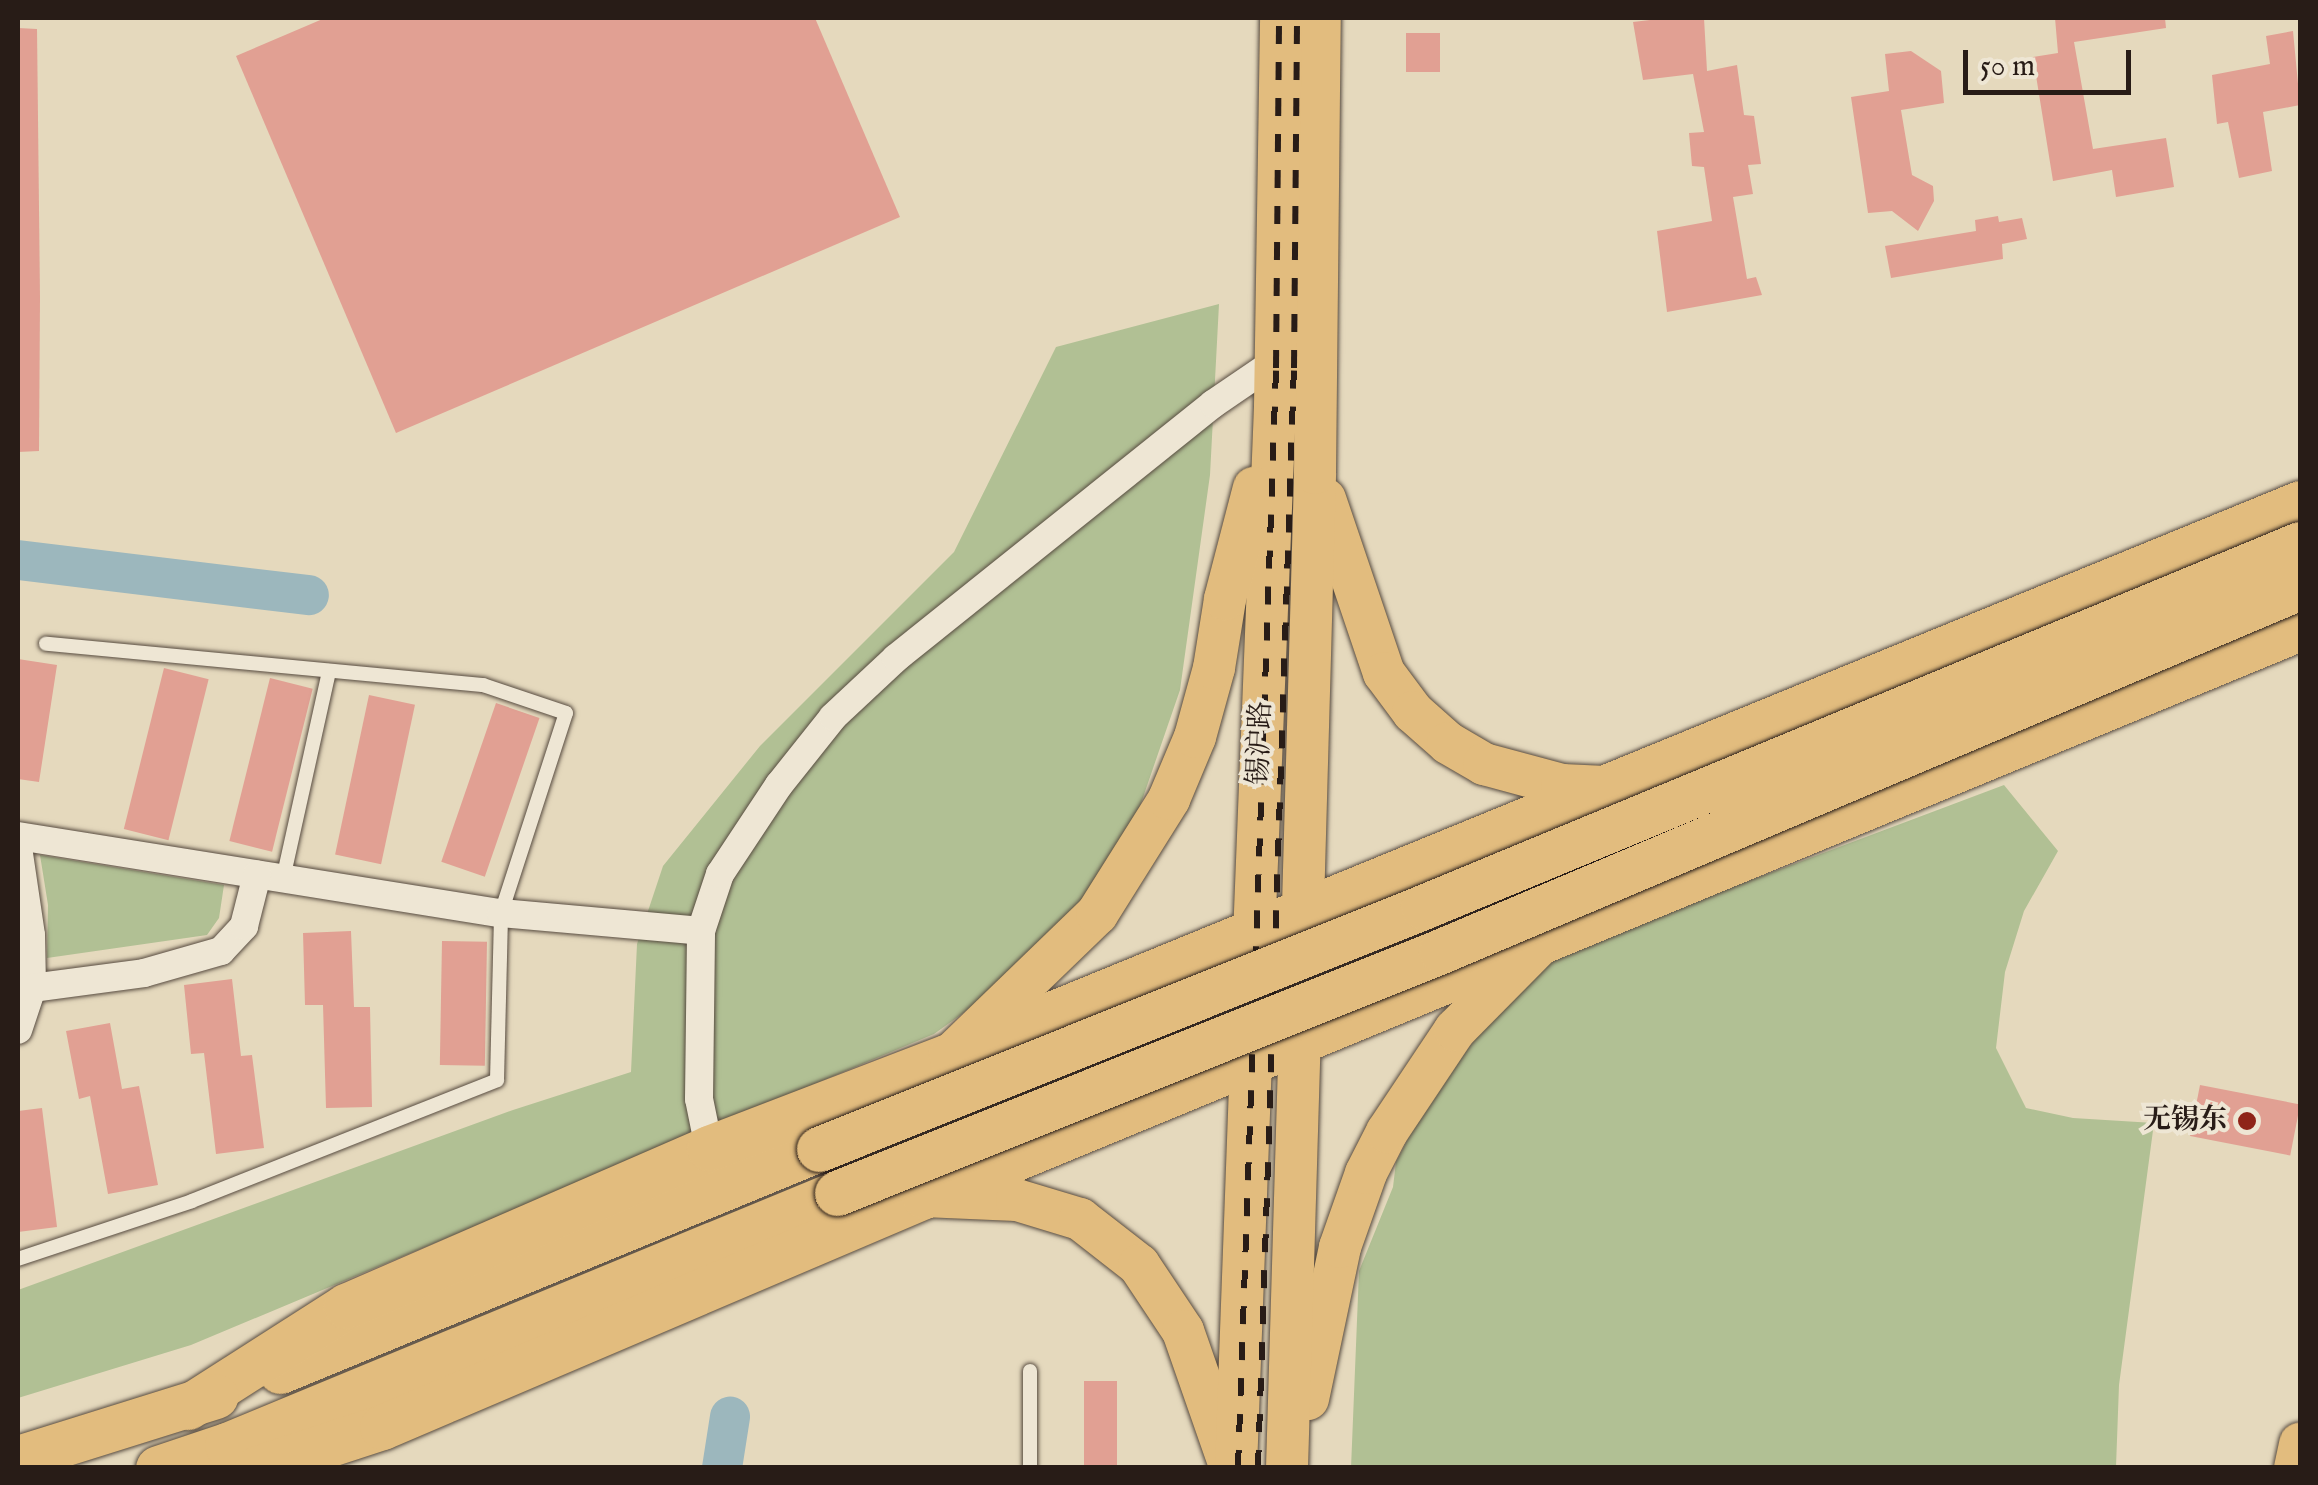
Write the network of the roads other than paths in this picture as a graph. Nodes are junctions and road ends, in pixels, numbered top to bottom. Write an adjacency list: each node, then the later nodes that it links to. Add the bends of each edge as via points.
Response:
1 (1280, 18): 3 (main road, 锡沪路)
2 (1320, 18): 5 (main road)
3 (1276, 361): 4 (main road, 锡沪路); 19 (street, via 911,646 833,717 720,874)
4 (1275, 406): 18 (main road, 锡沪路); 24 (main road, via 1214,668 1170,799 1097,914)
5 (1316, 474): 12 (main road, via 1367,632 1384,673 1414,712 1484,764 1562,785); 16 (main road)
6 (2300, 503): 12 (highway)
7 (2300, 544): 30 (highway, bridge)
8 (2300, 587): 33 (highway, bridge, via 1441,951)
9 (2300, 628): 20 (highway)
10 (46, 644): 11 (lane)
11 (330, 671): 15 (lane); 17 (lane, via 483,685 566,713)
12 (1605, 787): 16 (highway)
13 (18, 836): 15 (street)
14 (18, 847): 21 (street, via 32,935)
15 (270, 877): 17 (street); 21 (street, via 222,951 144,972)
16 (1302, 910): 18 (highway); 23 (main road)
17 (502, 913): 19 (street); 28 (lane, via 497,1080 192,1201)
18 (1254, 930): 24 (highway); 25 (main road, 锡沪路)
19 (701, 931): 26 (street, via 699,1099)
20 (1546, 939): 23 (highway); 37 (main road, via 1455,1030 1366,1173 1340,1247)
21 (32, 988): 22 (street)
22 (18, 1030)
23 (1301, 1039): 25 (highway); 37 (main road)
24 (951, 1055): 26 (highway)
25 (1252, 1062): 27 (highway); 36 (main road, 锡沪路)
26 (709, 1148): 30 (highway, via 346,1306)
27 (924, 1196): 34 (highway, via 382,1428); 36 (main road, via 1017,1200 1080,1218 1140,1265 1183,1331)
28 (18, 1259)
29 (1030, 1370): 35 (lane)
30 (188, 1407): 32 (highway)
31 (2300, 1444): 38 (main road)
32 (18, 1458)
33 (158, 1468)
34 (257, 1468)
35 (1030, 1468)
36 (1234, 1468)
37 (1289, 1468)
38 (2295, 1468)

